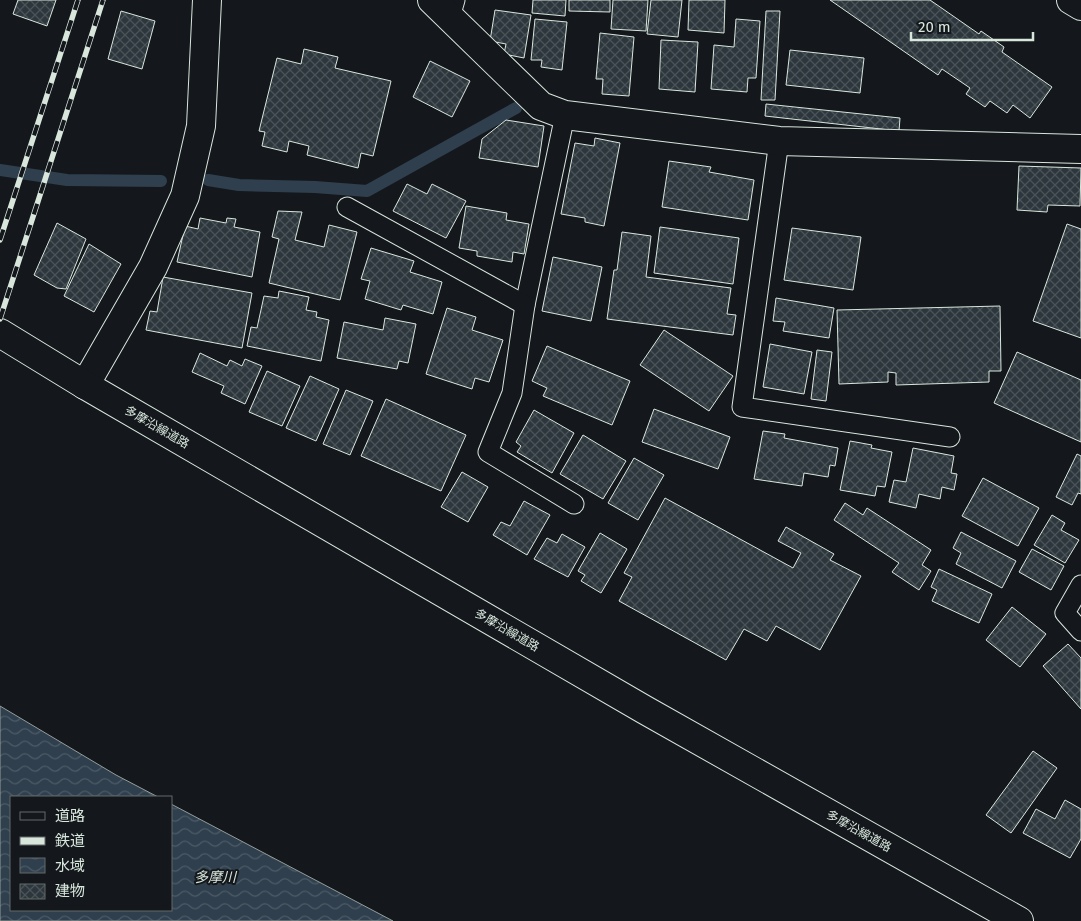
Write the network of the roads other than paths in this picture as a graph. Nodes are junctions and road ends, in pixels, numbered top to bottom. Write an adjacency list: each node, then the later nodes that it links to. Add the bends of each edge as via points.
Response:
1 (207, 0): 11 (street, via 201,126 185,196 152,267)
2 (1071, 0): 4 (street)
3 (446, 6): 5 (street, via 542,106)
4 (1081, 6)
5 (565, 115): 6 (street); 9 (lane)
6 (778, 141): 7 (street); 12 (lane, via 742,407)
7 (1081, 149)
8 (347, 207): 9 (lane)
9 (525, 305): 13 (lane, via 512,393 488,452)
10 (0, 333): 11 (street, 多摩沿線道路)
11 (85, 385): 16 (street, 多摩沿線道路, via 645,710)
12 (950, 437)
13 (574, 504)
14 (1081, 585): 15 (lane, via 1065,613)
15 (1081, 631)
16 (1019, 921)

